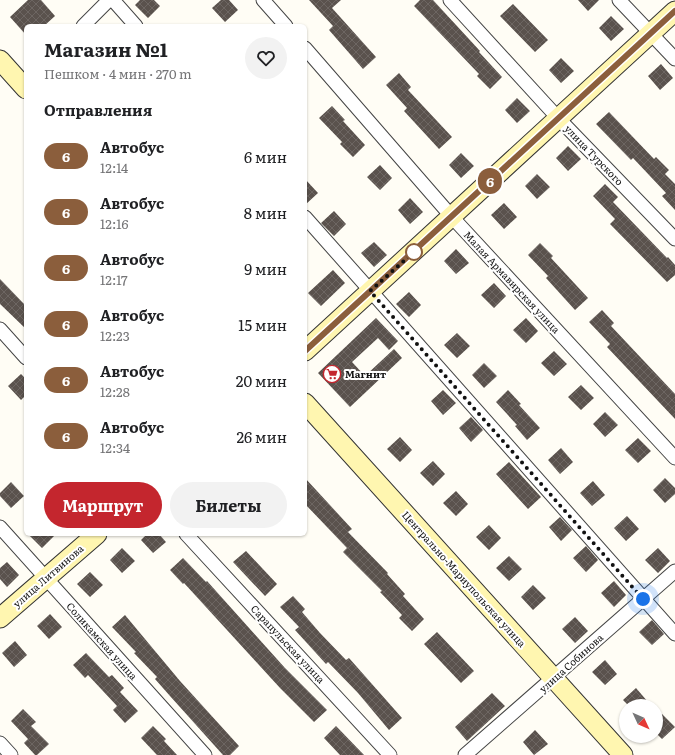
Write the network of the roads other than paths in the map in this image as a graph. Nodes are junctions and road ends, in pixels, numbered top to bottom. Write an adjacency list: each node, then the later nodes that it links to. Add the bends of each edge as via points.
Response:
1 (109, 0): 7 (street)
2 (113, 0): 8 (street)
3 (263, 0): 9 (street)
4 (450, 0): 15 (street, улица Турского)
5 (619, 0): 10 (street)
6 (675, 11): 10 (street)
7 (85, 24)
8 (134, 24)
9 (284, 24)
10 (650, 33): 12 (street); 15 (street)
11 (307, 50): 16 (street, Малая Армавирская улица)
12 (675, 59)
13 (2, 67): 14 (street)
14 (24, 84)
15 (558, 118): 16 (street); 18 (street, улица Турского)
16 (452, 217): 19 (street); 24 (street, Малая Армавирская улица)
17 (307, 219): 19 (street)
18 (675, 239)
19 (370, 291): 21 (street); 30 (street)
20 (0, 329): 22 (street)
21 (307, 349)
22 (24, 356)
23 (307, 405): 33 (street, Центрально-Мариупольская улица)
24 (675, 458)
25 (0, 527): 29 (street, Соликамская улица)
26 (94, 536): 29 (street, улица Литвинова)
27 (188, 536): 37 (street, Сарапульская улица)
28 (675, 571): 30 (street, улица Собинова)
29 (46, 579): 31 (street, улица Литвинова); 36 (street, Соликамская улица)
30 (643, 599): 32 (street); 33 (street, улица Собинова)
31 (0, 618)
32 (675, 634)
33 (554, 679): 38 (street, улица Собинова); 39 (street, Центрально-Мариупольская улица)
34 (0, 743): 35 (street)
35 (11, 755)
36 (205, 755)
37 (390, 755)
38 (465, 755)
39 (623, 755)

